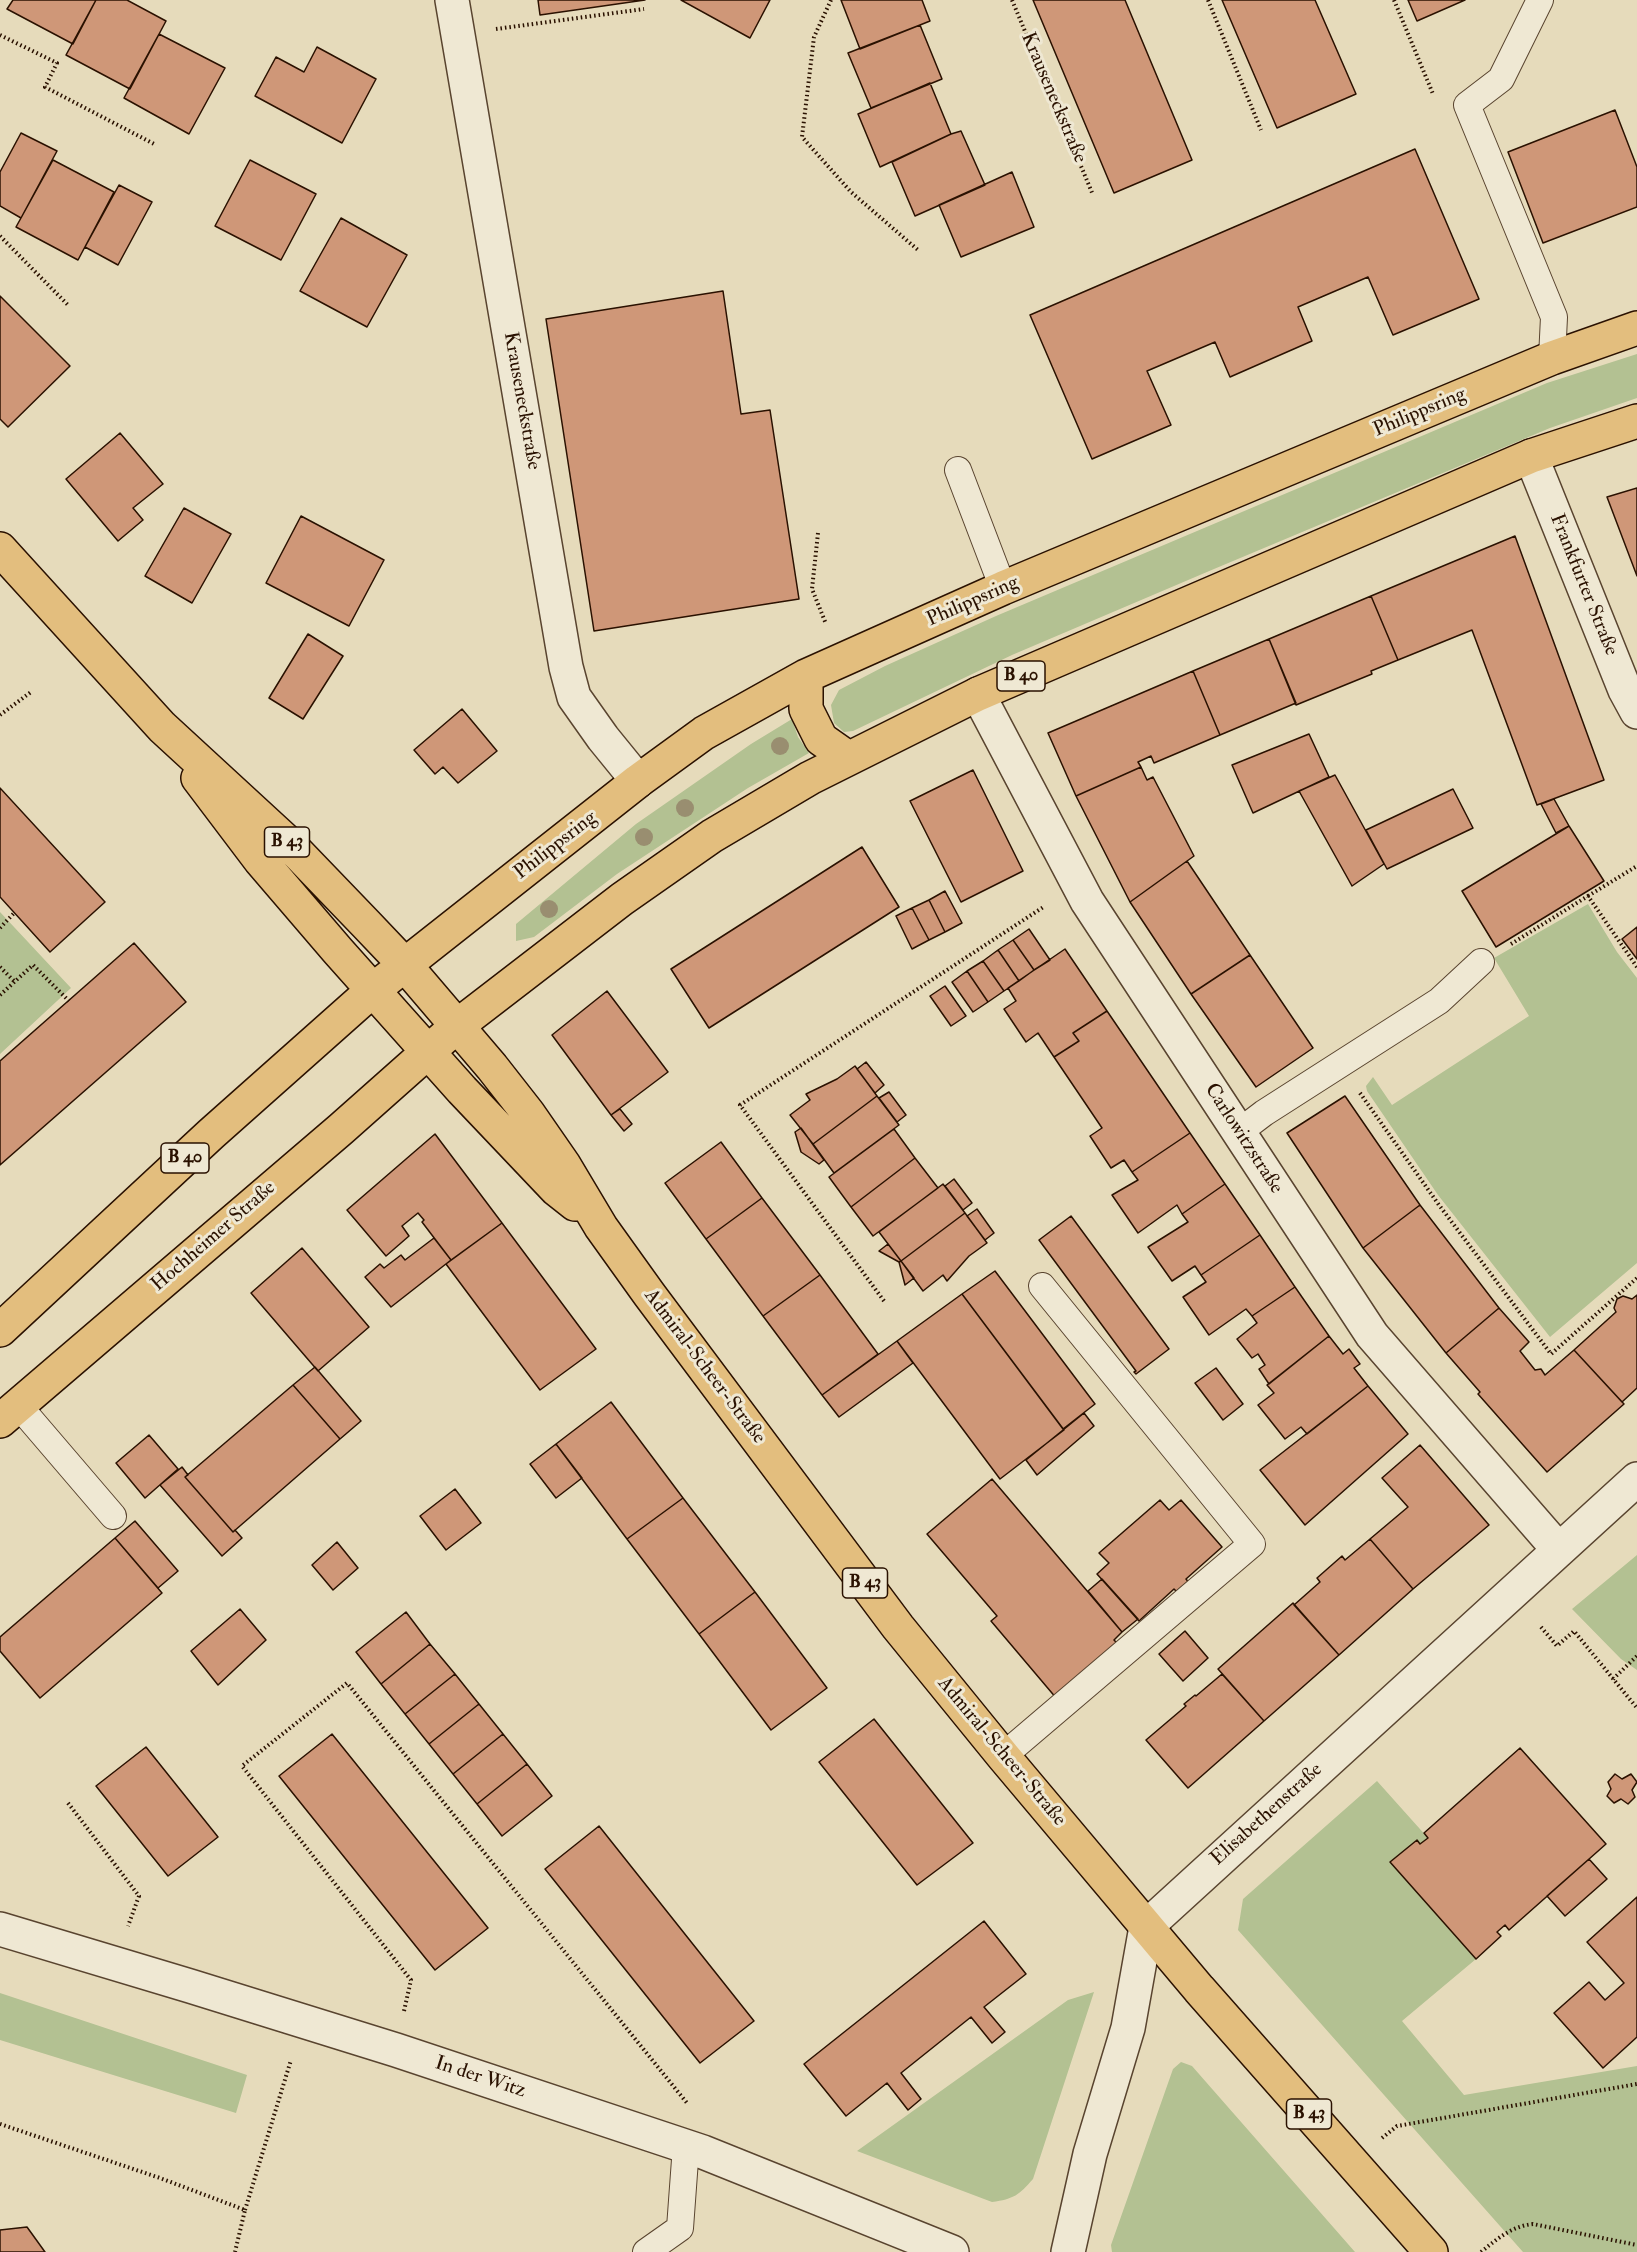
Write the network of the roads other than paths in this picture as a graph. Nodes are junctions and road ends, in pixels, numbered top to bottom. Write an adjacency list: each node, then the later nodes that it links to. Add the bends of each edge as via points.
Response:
1 (452, 0): 15 (street, Krauseneckstraße, via 566,667 574,697)
2 (1540, 0): 4 (lane, via 1501,79 1467,105 1554,317)
3 (1637, 328): 4 (main road, Philippsring / B 40)
4 (1552, 358): 9 (main road, Philippsring / B 40)
5 (1637, 421): 6 (main road, B 40)
6 (1531, 456): 11 (main road, B 40); 12 (street, Frankfurter Straße)
7 (958, 470): 9 (lane)
8 (0, 549): 13 (main road, B 43)
9 (1004, 588): 10 (main road, Philippsring / B 40)
10 (806, 676): 14 (main road, via 806,709 821,739); 15 (main road, Philippsring / B 40, via 704,733)
11 (978, 694): 14 (main road, B 40); 21 (street, Carlowitzstraße, via 1087,901)
12 (1637, 712)
13 (162, 727): 17 (main road, B 43, via 288,843); 18 (main road, B 43, via 260,860)
14 (848, 758): 19 (main road, B 40, via 712,836 622,899)
15 (638, 782): 17 (main road, Philippsring / B 40)
16 (1481, 962): 21 (lane, via 1439,1001)
17 (405, 965): 18 (main road, Philippsring / B 40); 19 (main road, B 43)
18 (373, 990): 20 (main road, B 43); 24 (main road, B 40)
19 (457, 1026): 20 (main road, B 40); 22 (main road, Admiral-Scheer-Straße / B 43, via 528,1113)
20 (426, 1052): 22 (main road, Admiral-Scheer-Straße / B 43, via 556,1189); 25 (main road, Hochheimer Straße / B 40)
21 (1239, 1132): 28 (street, Carlowitzstraße, via 1372,1335)
22 (601, 1227): 29 (main road, Admiral-Scheer-Straße / B 43, via 891,1617)
23 (1042, 1286): 29 (lane, via 1252,1544)
24 (0, 1330)
25 (9, 1413): 27 (lane)
26 (1637, 1479): 28 (street, Elisabethenstraße)
27 (113, 1516)
28 (1558, 1549): 30 (street, Elisabethenstraße)
29 (1003, 1756): 30 (main road, Admiral-Scheer-Straße / B 43)
30 (1146, 1927): 35 (street, via 1128,2028 1090,2154); 36 (main road, Admiral-Scheer-Straße / B 43)
31 (0, 1929): 32 (street, In der Witz, via 396,2050)
32 (686, 2146): 33 (lane, via 680,2228); 34 (street, In der Witz)
33 (646, 2252)
34 (952, 2252)
35 (1068, 2252)
36 (1431, 2252)

